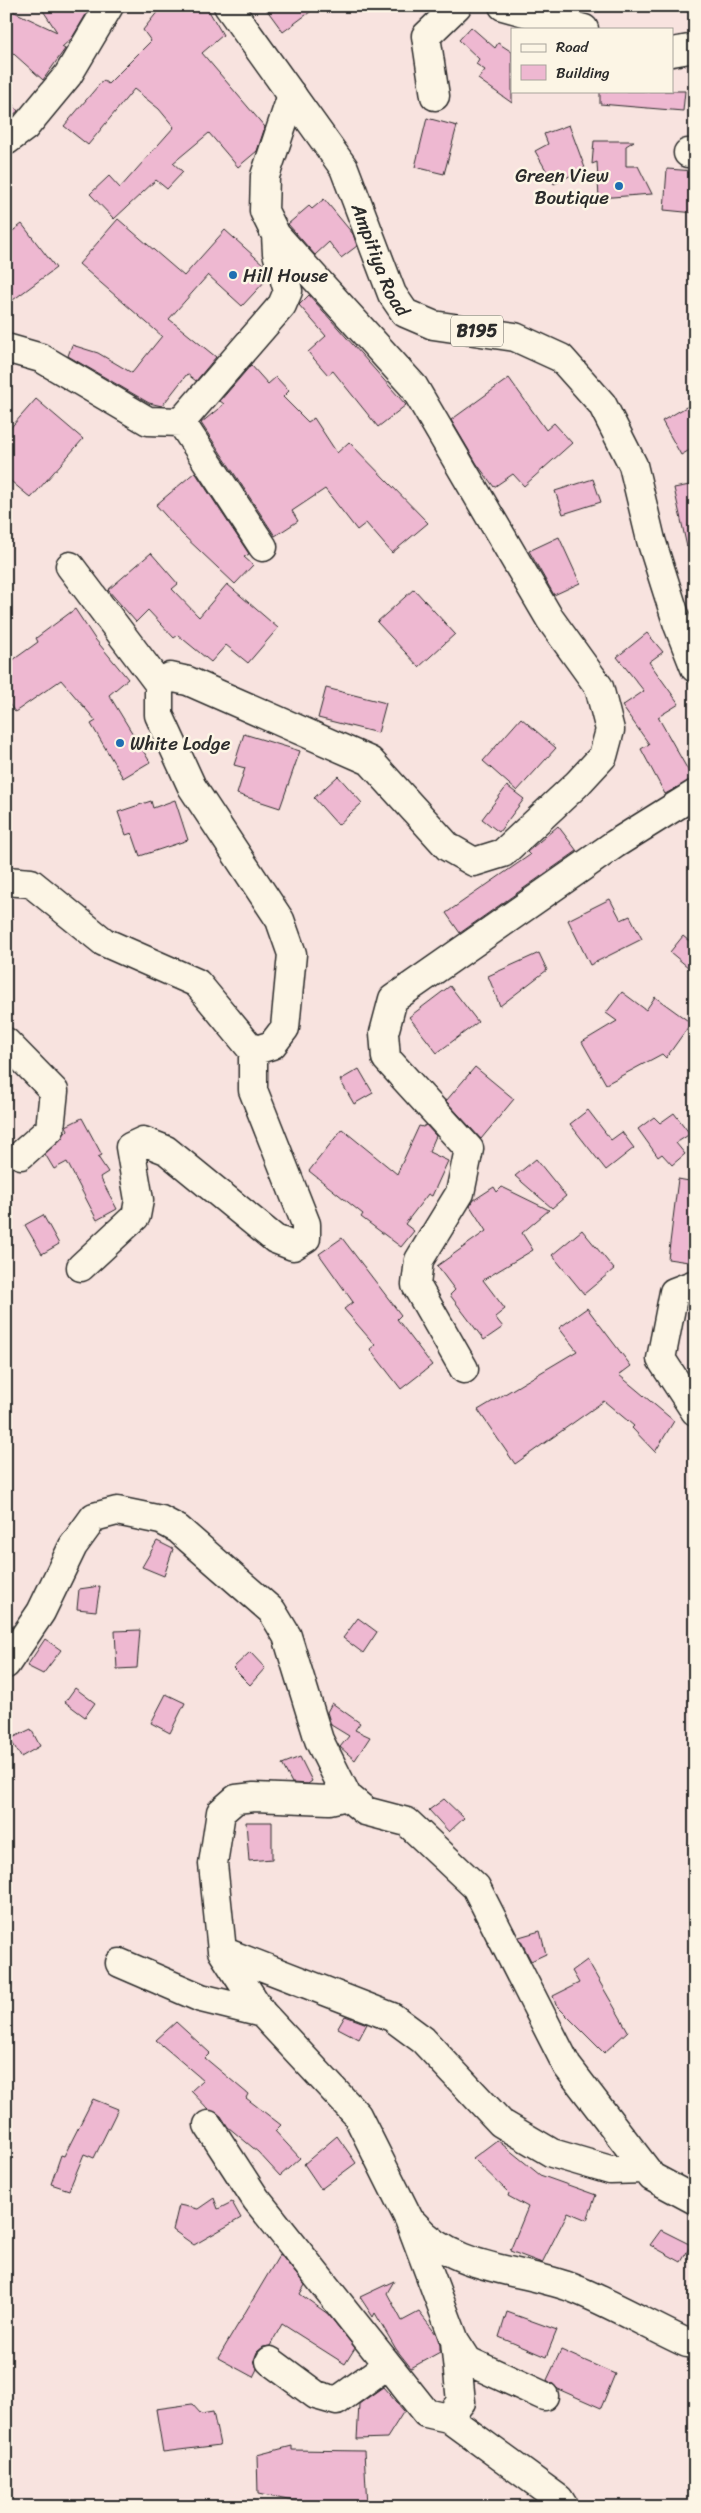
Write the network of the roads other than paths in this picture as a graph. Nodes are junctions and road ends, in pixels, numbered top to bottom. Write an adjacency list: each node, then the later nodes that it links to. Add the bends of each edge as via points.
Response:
1 (110, 6): 10 (main road, via 68,74 25,127)
2 (228, 6): 8 (main road, Ampitiya Road / B195)
3 (457, 6): 9 (main road, via 426,36)
4 (503, 6): 5 (main road)
5 (580, 28)
6 (695, 48): 7 (main road)
7 (674, 52)
8 (292, 95): 11 (main road, via 265,176 264,211); 16 (main road, Ampitiya Road / B195, via 344,168 392,294 404,313 433,325 515,336 560,358 602,404 633,465 651,540)
9 (435, 96)
10 (6, 141)
11 (276, 235): 13 (main road, via 277,253 288,291 282,306); 18 (main road, via 414,387 550,619 599,687 610,730 603,756 578,783 502,853 474,862 448,847 370,761 188,681 170,677)
12 (6, 348): 13 (main road, via 41,358 148,420)
13 (181, 422): 14 (main road)
14 (263, 547)
15 (70, 566): 18 (main road)
16 (686, 625): 17 (main road, Ampitiya Road / B195)
17 (695, 668)
18 (159, 684): 22 (main road, via 159,715 192,787 280,920 292,954 285,1028 272,1045)
19 (695, 794): 26 (main road, via 615,844 393,999 384,1033 386,1058 469,1149 460,1193 419,1260 416,1285)
20 (6, 881): 22 (main road, via 31,883 104,942 197,984)
21 (6, 1042): 23 (main road, via 54,1091 50,1129)
22 (253, 1051): 24 (main road, via 254,1090 306,1224 306,1238 292,1246 275,1239 166,1150 143,1141 130,1147 139,1200 136,1216)
23 (21, 1155)
24 (81, 1267)
25 (695, 1284): 27 (main road, via 674,1292 661,1359)
26 (464, 1369)
27 (695, 1411)
28 (6, 1664): 29 (main road, via 41,1612 73,1546 94,1517 117,1511 160,1520 178,1529 272,1611 288,1636 319,1740)
29 (347, 1796): 30 (main road, via 328,1800 236,1799 221,1812 213,1864); 34 (main road, via 365,1811 407,1822 476,1887 567,2066)
30 (222, 1951): 32 (main road); 34 (main road, via 392,2017 423,2040 501,2123 552,2153 610,2170)
31 (120, 1963): 32 (main road, via 201,1998)
32 (262, 2013): 36 (main road, via 357,2115)
33 (208, 2125): 40 (main road, via 256,2200)
34 (645, 2169): 35 (main road, via 652,2177)
35 (695, 2200)
36 (409, 2219): 37 (main road); 38 (main road, via 427,2240 456,2256 570,2287)
37 (455, 2341): 41 (main road, via 468,2361); 42 (main road, via 461,2402)
38 (687, 2343)
39 (270, 2361): 40 (main road, via 316,2395 337,2401)
40 (387, 2365): 42 (main road, via 426,2412)
41 (544, 2396)
42 (448, 2418): 43 (main road, via 559,2499)
43 (564, 2507)

